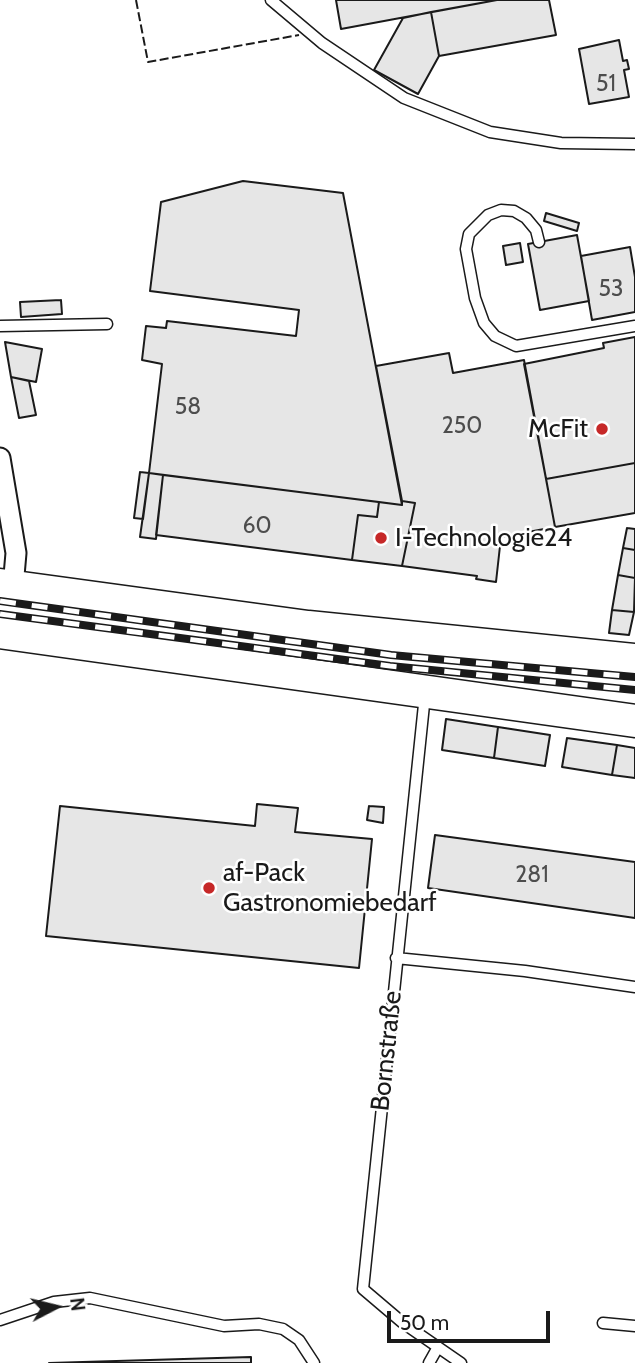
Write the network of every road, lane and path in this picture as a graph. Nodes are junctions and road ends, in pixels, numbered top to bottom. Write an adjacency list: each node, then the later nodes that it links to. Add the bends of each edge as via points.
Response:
1 (271, 0): 2 (lane, via 322,43 404,98 490,132 561,142)
2 (635, 144)
3 (539, 242): 6 (lane, via 536,230 514,211 488,215 469,233 466,249 475,298 484,323 495,336 516,346)
4 (107, 324): 5 (lane)
5 (0, 326)
6 (635, 326)
7 (0, 458): 8 (street, via 16,553)
8 (6, 586): 10 (main road, via 308,627)
9 (0, 632): 11 (main road)
10 (635, 660)
11 (425, 691): 12 (main road); 13 (lane, Bornstraße)
12 (635, 721)
13 (396, 958): 14 (lane); 18 (lane, Bornstraße, via 363,1289)
14 (635, 987)
15 (0, 1320): 19 (lane, via 54,1302 90,1298 224,1326 259,1324 283,1329 299,1340)
16 (603, 1323): 17 (lane)
17 (635, 1326)
18 (438, 1347): 20 (lane); 21 (lane, Bornstraße)
19 (314, 1363)
20 (429, 1363)
21 (461, 1363)

